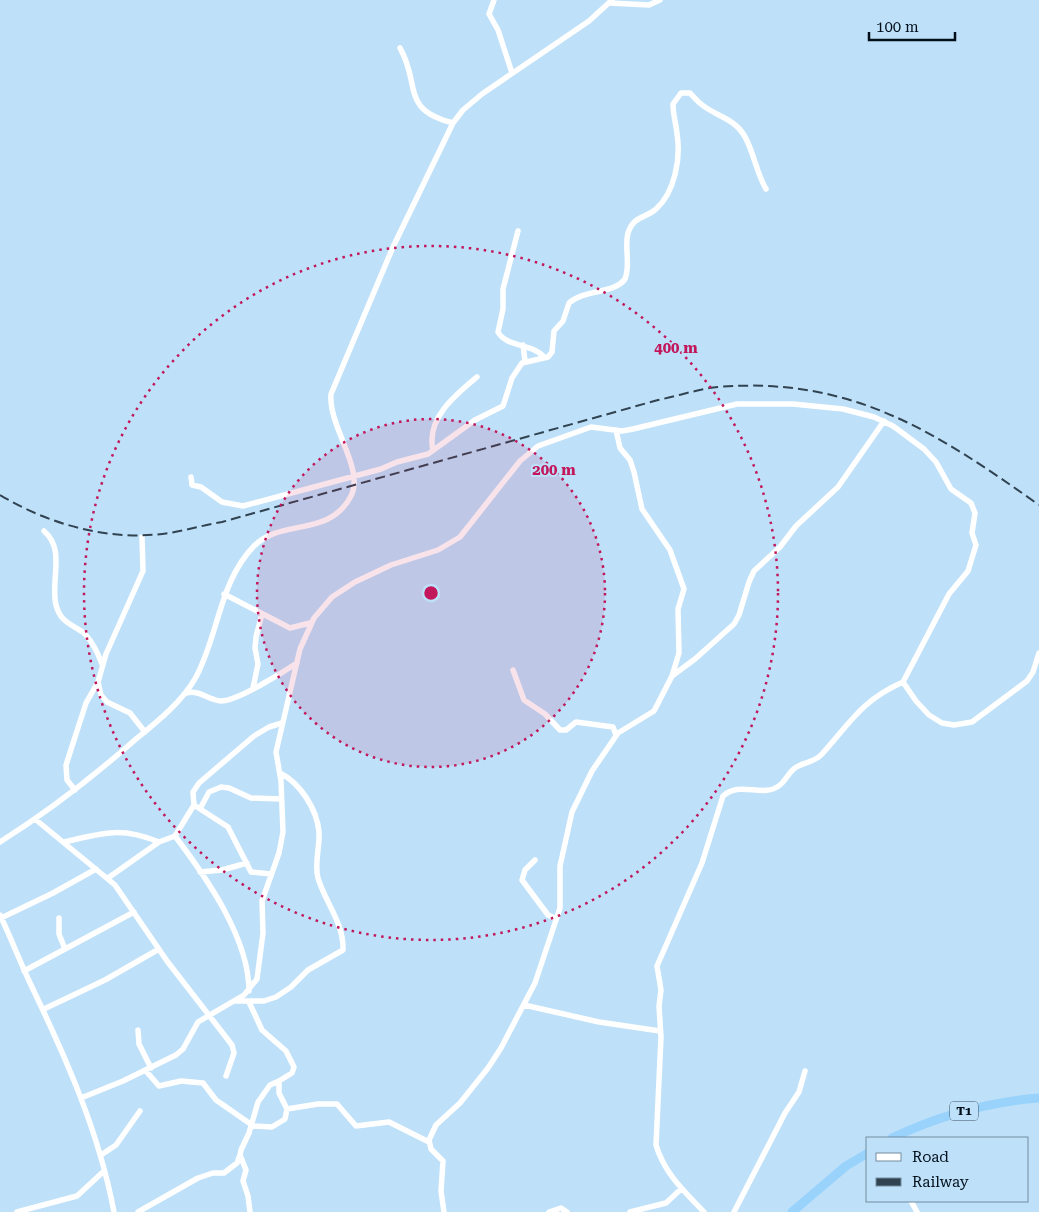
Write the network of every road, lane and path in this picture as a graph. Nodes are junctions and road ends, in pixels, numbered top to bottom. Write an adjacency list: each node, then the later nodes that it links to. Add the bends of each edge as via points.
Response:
1 (494, 0): 5 (street, via 488,14 498,30)
2 (660, 0): 3 (street, via 649,5)
3 (611, 1): 5 (street, via 590,21)
4 (400, 48): 6 (street, via 410,83 424,113)
5 (512, 73): 6 (street, via 469,105)
6 (453, 123): 16 (street, via 393,247 331,394 332,415)
7 (766, 189): 10 (street, via 738,127 700,104 690,93 677,96 673,104 678,139 673,183 655,210 640,216 632,225 628,235 625,279 617,286 585,293 569,303 563,321 554,331 552,352)
8 (518, 231): 9 (street, via 503,289 498,332 503,338)
9 (523, 345): 10 (street); 11 (street)
10 (544, 357): 11 (street)
11 (525, 361): 15 (street, via 512,378 503,406 475,420)
12 (477, 377): 15 (street, via 434,424 431,433)
13 (884, 421): 14 (street, via 860,413 811,405 744,404); 27 (street, via 838,488 754,571 734,624); 29 (street, via 930,454 950,489 968,500 975,512 971,531 976,545 968,571 949,594)
14 (616, 430): 22 (street, via 584,428 538,446 520,461 460,537 430,553 390,565 355,582 332,597); 27 (street, via 622,450 630,460 644,514 670,550 684,589 678,609 679,653)
15 (433, 450): 16 (street, via 420,458)
16 (353, 476): 17 (street, via 240,506 222,502 201,487 194,486); 20 (street, via 351,497 338,512 316,525 268,534 246,554)
17 (191, 477)
18 (44, 531): 25 (street, via 54,543 57,607 68,625 80,630 90,640)
19 (142, 537): 25 (street, via 143,571)
20 (224, 594): 21 (street); 31 (street, via 200,670)
21 (262, 614): 22 (street, via 290,628); 30 (street, via 256,637 258,664)
22 (310, 623): 24 (street)
23 (1039, 653): 29 (street, via 1027,681 968,724 936,720 923,709)
24 (297, 663): 30 (street); 32 (street)
25 (102, 664): 28 (street)
26 (513, 670): 34 (street, via 524,700 545,714 560,730 566,730 576,722 589,722 613,727)
27 (672, 676): 34 (street, via 654,710)
28 (98, 682): 33 (street, via 101,695 107,702 130,713); 36 (street, via 86,703 66,765 67,780)
29 (904, 682): 65 (street, via 866,704 821,755 797,766 781,785 770,790 734,789 723,796 702,863 659,959)
30 (253, 688): 31 (street, via 231,700 216,700 193,692)
31 (183, 694): 33 (street)
32 (282, 722): 35 (street, via 276,752); 38 (street, via 262,731 206,775 194,789)
33 (145, 732): 36 (street)
34 (616, 735): 54 (street, via 575,802 560,866 560,902)
35 (280, 774): 37 (street); 60 (street, via 294,782 304,795 318,826 318,877 339,926 343,950 308,970 276,997)
36 (75, 790): 40 (street)
37 (281, 799): 39 (street, via 251,798 221,787 209,792); 49 (street, via 283,832)
38 (194, 805): 39 (street); 41 (street)
39 (201, 808): 46 (street, via 228,827)
40 (35, 819): 42 (street); 43 (street)
41 (175, 836): 44 (street); 48 (street)
42 (0, 842)
43 (64, 842): 44 (street, via 120,832 136,833); 47 (street)
44 (159, 842): 50 (street)
45 (535, 860): 54 (street, via 526,868 522,880 548,915)
46 (246, 863): 48 (street); 49 (street, via 255,874)
47 (96, 869): 50 (street); 52 (street, via 54,893)
48 (200, 872): 58 (street, via 236,934 246,965)
49 (271, 874): 58 (street, via 262,901 259,969)
50 (108, 878): 51 (street)
51 (134, 912): 55 (street); 56 (street)
52 (1, 916): 57 (street)
53 (60, 918): 55 (street, via 59,934)
54 (556, 919): 61 (street, via 539,974)
55 (64, 949): 57 (street)
56 (159, 949): 62 (street, via 105,980); 63 (street)
57 (24, 971): 62 (street)
58 (249, 991): 59 (street)
59 (236, 1001): 60 (street); 63 (street)
60 (249, 1002): 69 (street, via 262,1030 277,1041 292,1061 292,1074)
61 (524, 1005): 65 (street, via 599,1022); 76 (street, via 502,1048 460,1103 440,1120)
62 (44, 1009): 70 (street)
63 (208, 1016): 66 (street, via 195,1026 182,1049); 68 (street, via 233,1047)
64 (138, 1030): 66 (street, via 139,1044)
65 (660, 1031): 81 (street, via 656,1146 658,1155)
66 (148, 1069): 70 (street); 74 (street, via 159,1086 181,1081 203,1084 216,1100)
67 (805, 1071): 91 (street, via 799,1092)
68 (226, 1076)
69 (279, 1081): 72 (street, via 279,1093); 74 (street, via 270,1085 260,1099)
70 (81, 1098): 77 (street)
71 (1039, 1098): 75 (highway, T1, via 956,1113)
72 (287, 1109): 74 (street, via 285,1119 276,1126); 76 (street, via 337,1104 356,1126 390,1122)
73 (140, 1112): 77 (street, via 116,1145)
74 (252, 1125): 78 (street)
75 (895, 1137)
76 (429, 1142): 86 (street, via 431,1150 443,1161 441,1191)
77 (101, 1155): 80 (street)
78 (240, 1155): 84 (street, via 224,1173 198,1178); 85 (street, via 246,1170 243,1181)
79 (865, 1156): 92 (highway, via 846,1166)
80 (104, 1172): 82 (street, via 77,1196); 83 (street)
81 (680, 1189): 89 (street, via 666,1203); 90 (street)
82 (17, 1212)
83 (114, 1212)
84 (138, 1212)
85 (250, 1212)
86 (444, 1212)
87 (550, 1212): 88 (street, via 561,1208)
88 (567, 1212)
89 (630, 1212)
90 (704, 1212)
91 (734, 1212)
92 (792, 1212)

